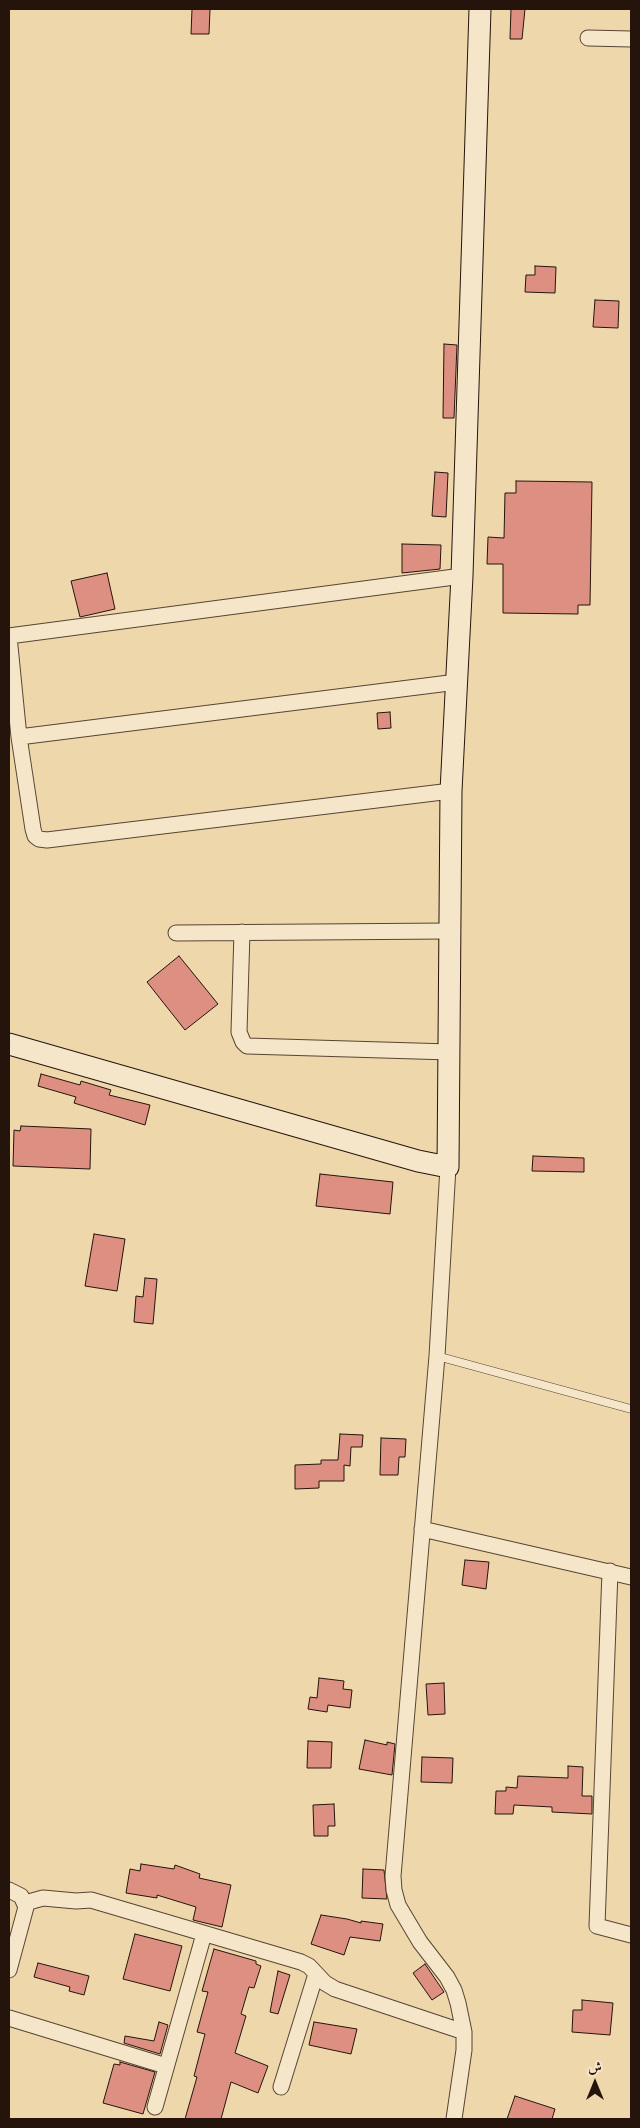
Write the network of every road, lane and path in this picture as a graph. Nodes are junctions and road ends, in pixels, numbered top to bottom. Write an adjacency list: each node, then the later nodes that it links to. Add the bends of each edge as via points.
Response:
1 (480, 9): 4 (street)
2 (588, 38): 3 (street)
3 (631, 38)
4 (462, 576): 5 (street); 6 (street)
5 (9, 636): 7 (street)
6 (456, 682): 7 (street); 8 (street)
7 (19, 737): 8 (street, via 33,829 35,836 42,840)
8 (451, 791): 9 (street)
9 (450, 931): 10 (street); 13 (street)
10 (242, 932): 11 (street); 13 (street, via 239,1032 248,1046)
11 (176, 933)
12 (9, 1044): 14 (street)
13 (450, 1052): 14 (street)
14 (448, 1167): 15 (street)
15 (437, 1356): 16 (lane); 17 (street)
16 (631, 1409)
17 (422, 1529): 18 (street); 27 (street, via 394,1890 407,1921 454,1990)
18 (610, 1571): 19 (street); 23 (street, via 597,1926)
19 (631, 1578)
20 (9, 1890): 21 (street, via 17,1893)
21 (25, 1903): 22 (street, via 43,1898 91,1900); 24 (street, via 26,1911)
22 (204, 1934): 25 (street, via 301,1962); 28 (street)
23 (631, 1935)
24 (9, 1970)
25 (316, 1974): 27 (street, via 335,1989); 29 (street)
26 (9, 2018): 28 (street)
27 (464, 2032): 31 (street)
28 (166, 2066): 30 (street)
29 (281, 2088)
30 (155, 2106)
31 (454, 2119)

